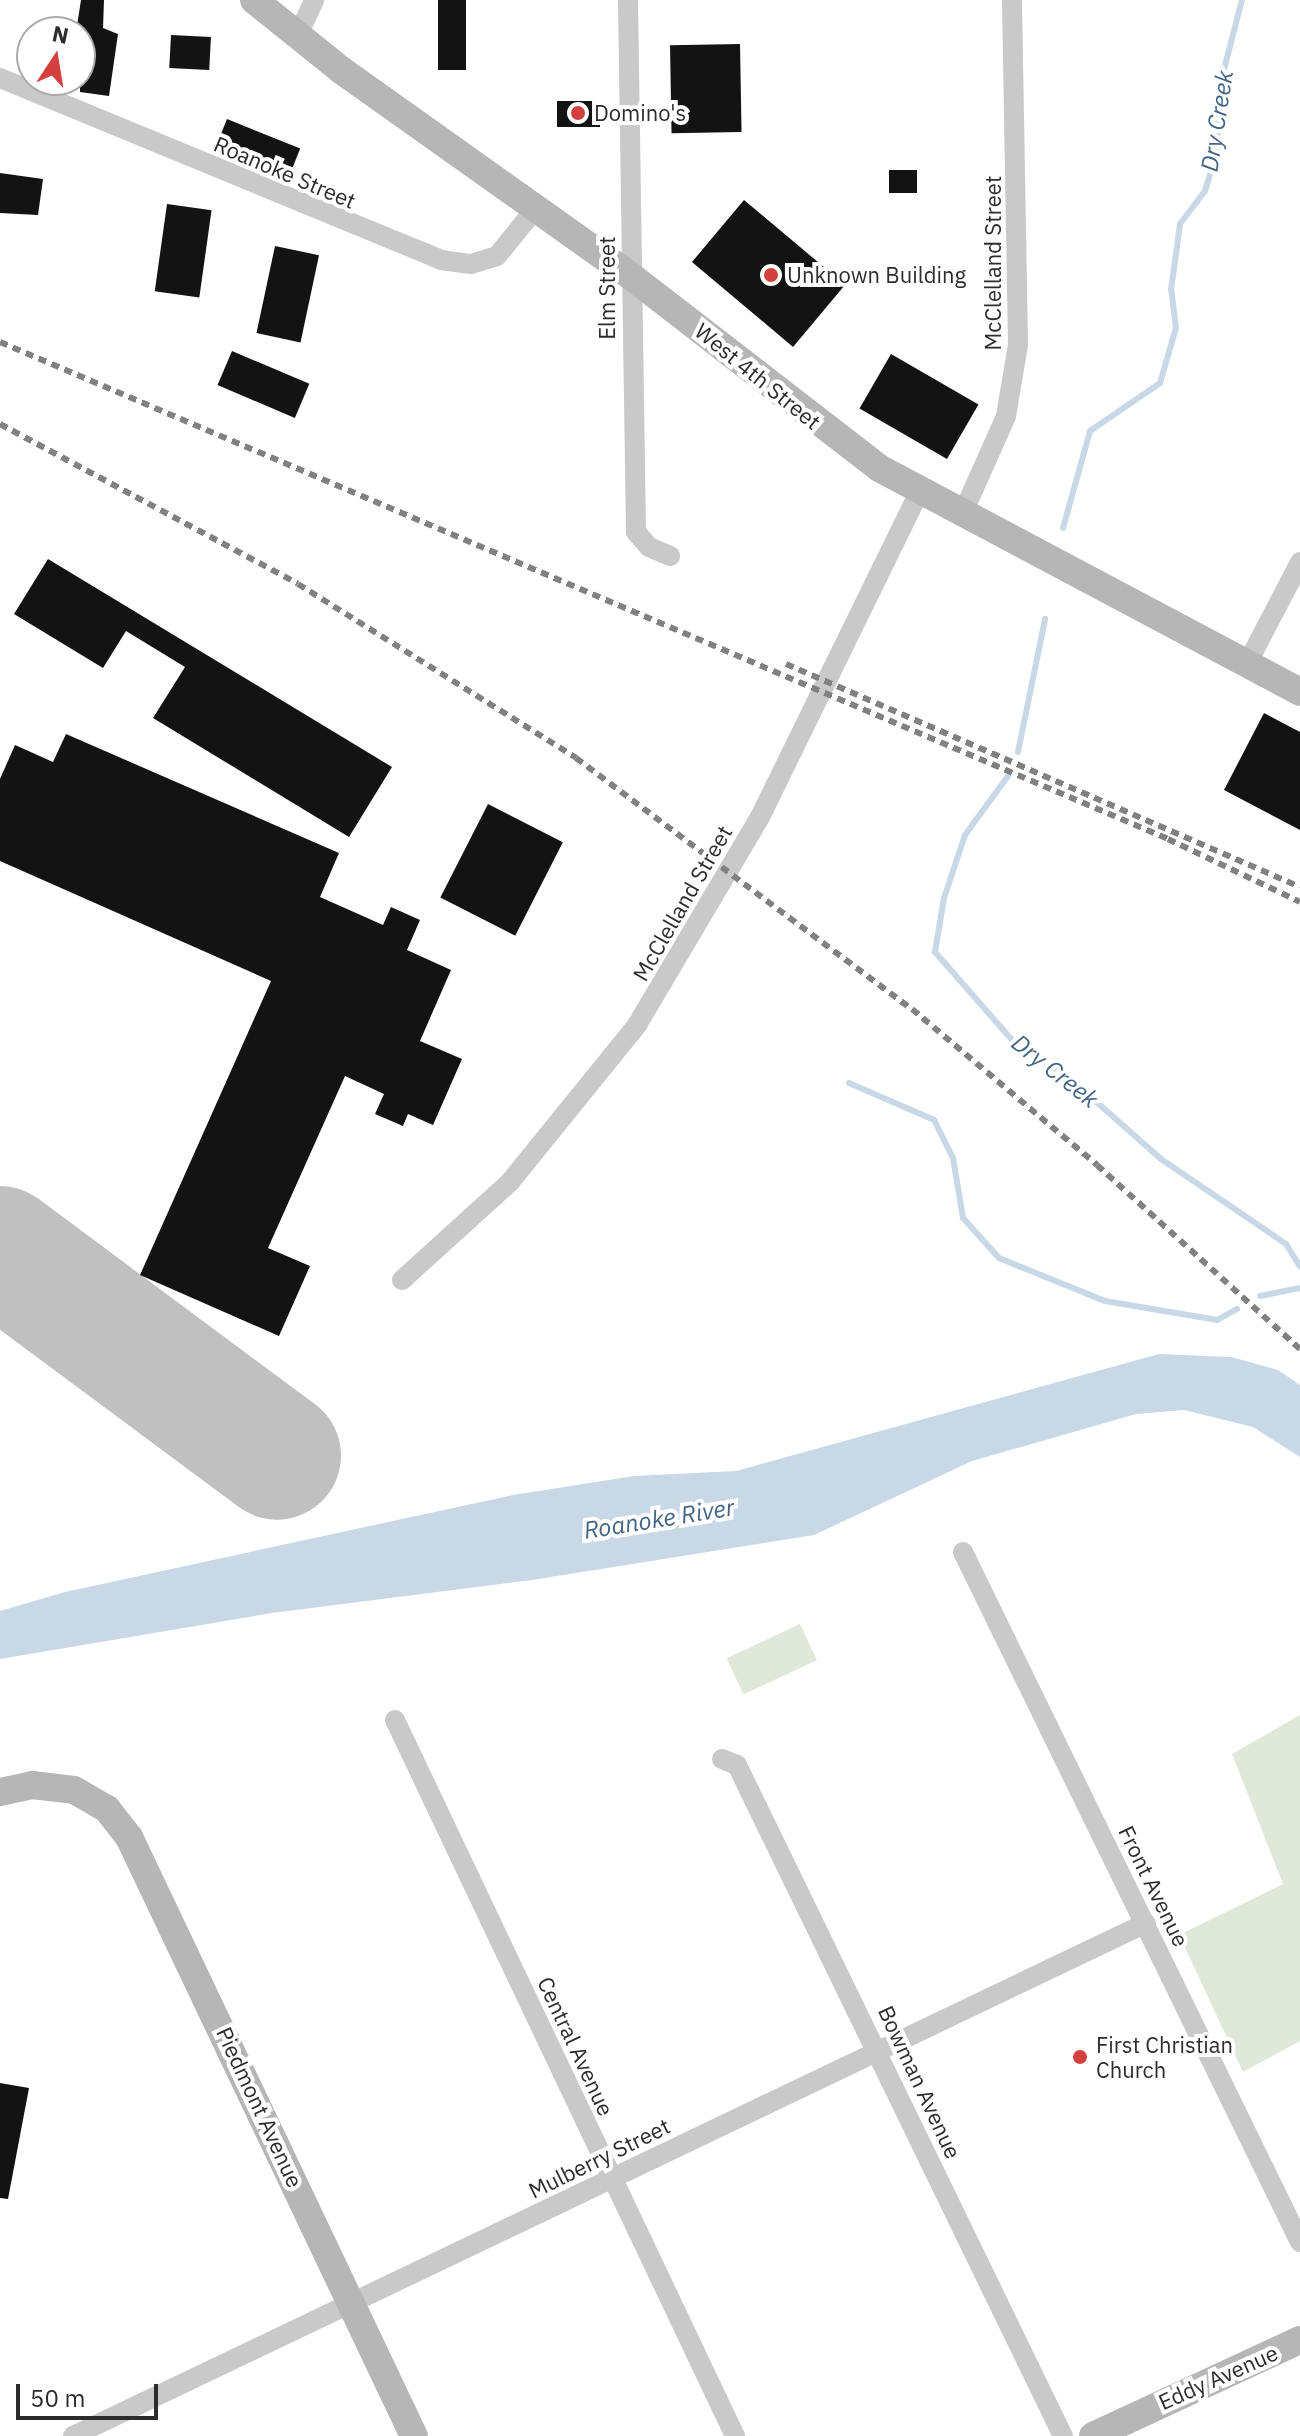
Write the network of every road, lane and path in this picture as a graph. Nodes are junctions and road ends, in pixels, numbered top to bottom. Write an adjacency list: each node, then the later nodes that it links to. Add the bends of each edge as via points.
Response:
1 (254, 0): 5 (main road, West 4th Street)
2 (314, 0): 5 (street)
3 (628, 0): 8 (street, Elm Street)
4 (1012, 0): 10 (street, McClelland Street, via 1018,345 1006,416)
5 (298, 35): 7 (main road, West 4th Street)
6 (0, 78): 7 (street, Roanoke Street, via 441,260 471,264 497,256)
7 (536, 208): 8 (main road, West 4th Street)
8 (632, 277): 9 (main road, West 4th Street, via 822,428); 11 (street, Elm Street, via 636,532 649,547)
9 (919, 492): 10 (main road, West 4th Street); 15 (street, McClelland Street, via 760,817 637,1025 510,1182)
10 (962, 515): 13 (main road, West 4th Street)
11 (670, 556)
12 (1300, 562): 13 (street)
13 (1247, 664): 14 (main road, West 4th Street)
14 (1300, 692)
15 (402, 1280)
16 (963, 1552): 20 (street, Front Avenue)
17 (395, 1720): 22 (street, Central Avenue)
18 (722, 1759): 21 (street, Bowman Avenue, via 737,1765)
19 (0, 1792): 24 (main road, Piedmont Avenue, via 53,1785 83,1794 119,1822 163,1899)
20 (1146, 1923): 21 (street, Mulberry Street); 23 (street, Front Avenue)
21 (878, 2050): 22 (street, Mulberry Street); 29 (street, Bowman Avenue)
22 (612, 2177): 24 (street, Mulberry Street); 28 (street, Central Avenue)
23 (1300, 2242)
24 (353, 2306): 26 (street, Mulberry Street); 27 (main road, Piedmont Avenue)
25 (1300, 2340): 30 (main road, Eddy Avenue)
26 (73, 2436)
27 (414, 2436)
28 (735, 2436)
29 (1063, 2436)
30 (1093, 2436)

